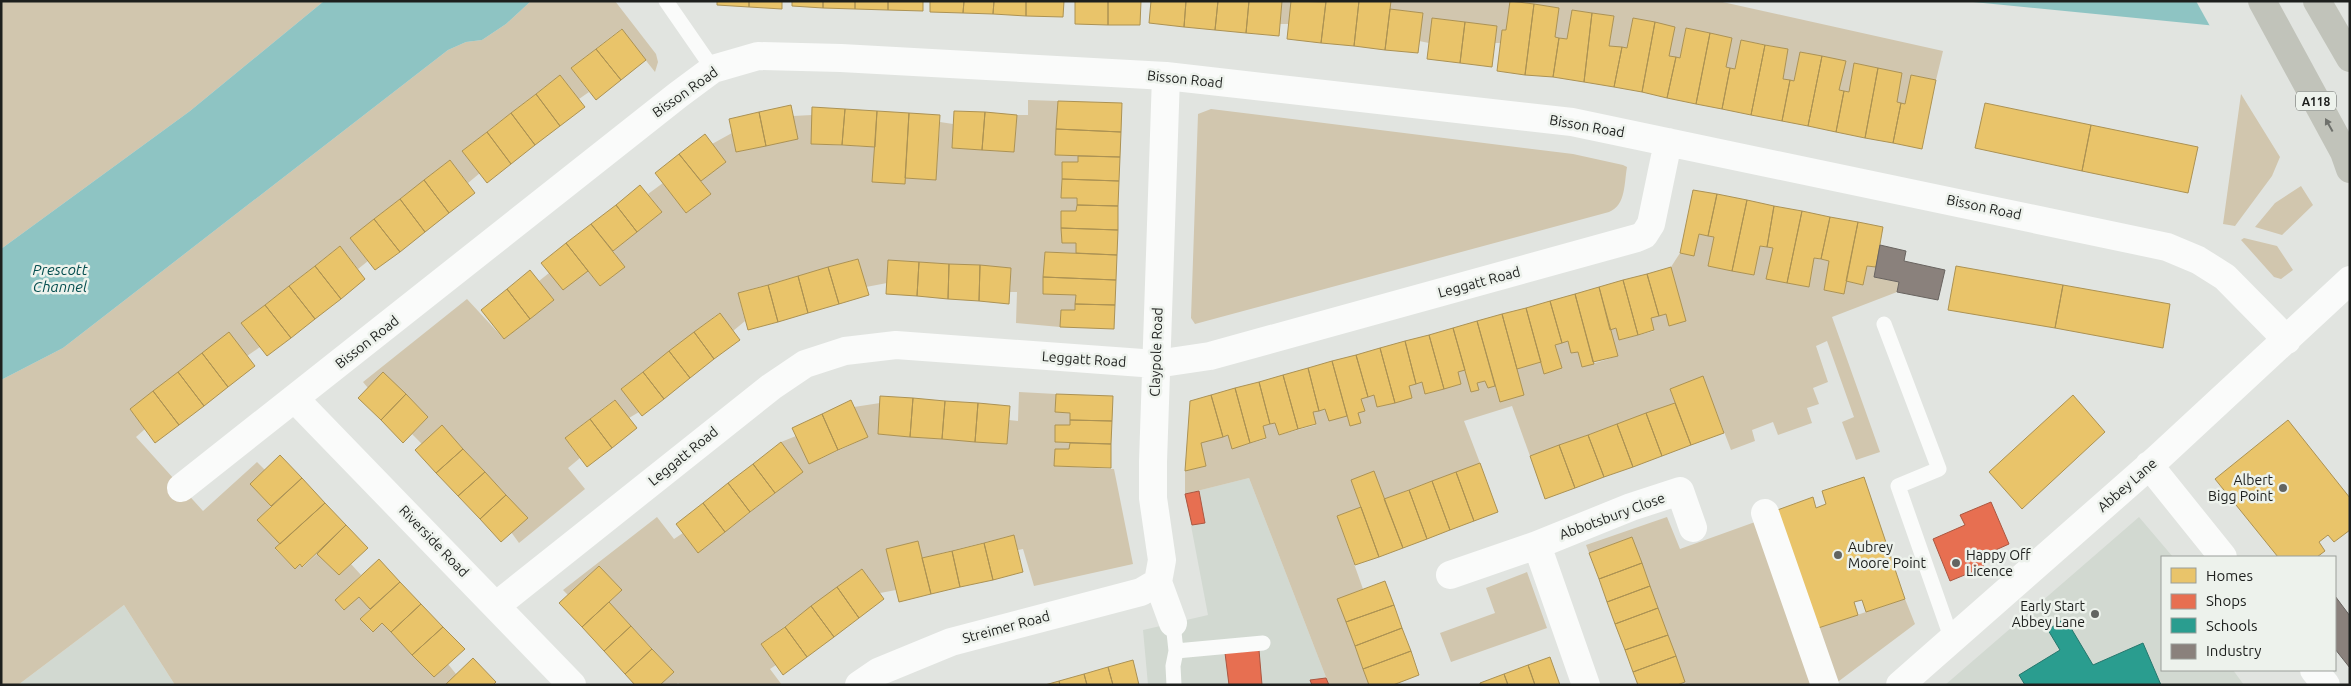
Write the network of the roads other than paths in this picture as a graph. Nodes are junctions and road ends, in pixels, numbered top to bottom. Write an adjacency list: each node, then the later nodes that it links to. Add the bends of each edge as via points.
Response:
1 (666, 1): 5 (lane)
2 (2262, 1): 8 (main road, A118, one-way to 2, via 2344,152)
3 (2317, 1): 4 (main road)
4 (2344, 49)
5 (713, 69): 6 (street, Bisson Road, via 758,56); 13 (street, Bisson Road)
6 (1166, 76): 7 (street, Bisson Road, via 1572,122); 12 (street, Claypole Road)
7 (1668, 142): 11 (street, Bisson Road, via 2167,247 2198,260 2225,277); 12 (street, Leggatt Road, via 1651,224 1644,235 1210,356)
8 (2350, 169)
9 (2350, 280): 11 (street, Abbey Lane)
10 (1884, 324): 24 (lane, via 1938,469 1898,486)
11 (2287, 340): 14 (street, Abbey Lane)
12 (1156, 364): 21 (street, Claypole Road, via 1153,498 1162,560); 22 (street, Leggatt Road, via 896,345 845,351 805,364 770,387)
13 (295, 399): 15 (street, Bisson Road); 22 (street, Riverside Road)
14 (2149, 465): 19 (street); 24 (street, Abbey Lane)
15 (181, 488)
16 (1765, 513): 32 (street)
17 (1693, 528): 18 (street, Abbotsbury Close, via 1680,491)
18 (1537, 545): 20 (street, Abbotsbury Close); 31 (street)
19 (2222, 556)
20 (1450, 575)
21 (1158, 582): 23 (street, Claypole Road); 29 (street, Streimer Road, via 1141,592 951,642 878,672)
22 (497, 605): 28 (street, Riverside Road)
23 (1173, 623): 26 (lane)
24 (1952, 640): 33 (street, Abbey Lane)
25 (1263, 643): 26 (lane)
26 (1176, 651): 30 (lane)
27 (2315, 671): 34 (street)
28 (572, 685)
29 (859, 685)
30 (1174, 685)
31 (1586, 685)
32 (1825, 685)
33 (1900, 685)
34 (2326, 685)

